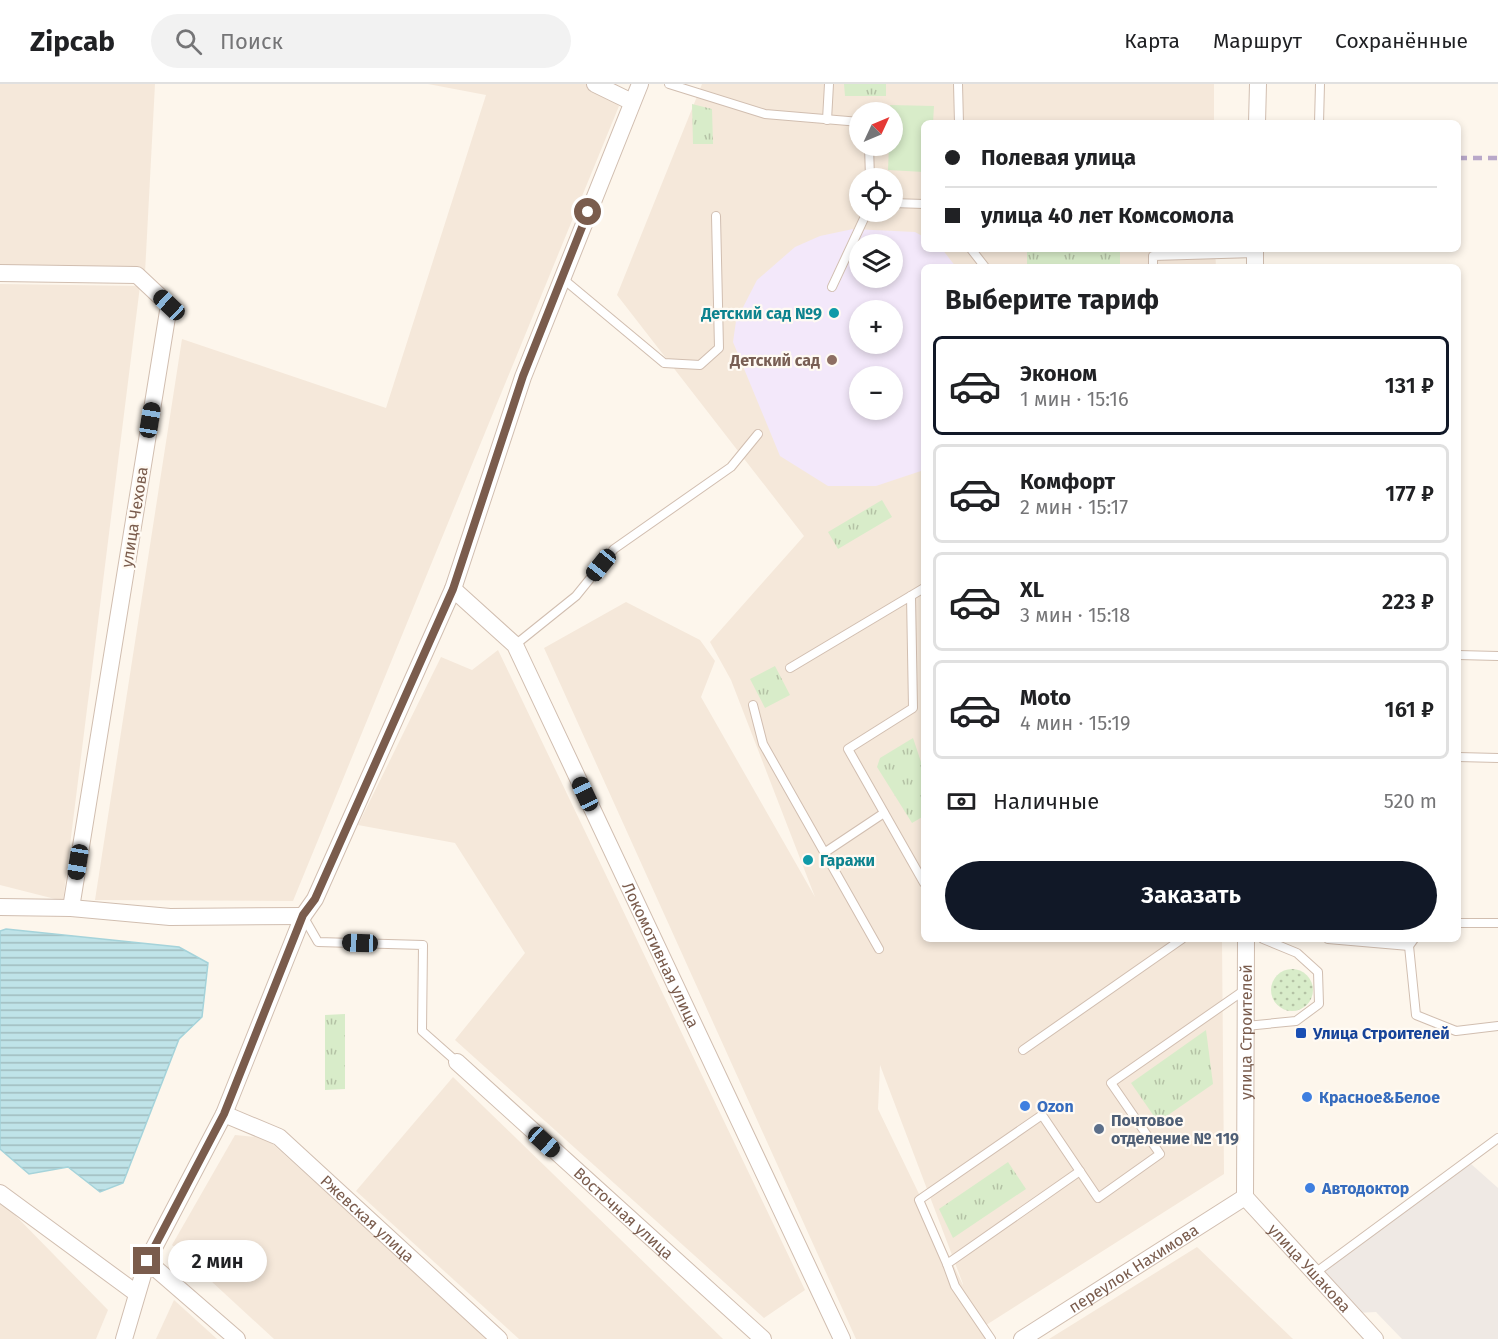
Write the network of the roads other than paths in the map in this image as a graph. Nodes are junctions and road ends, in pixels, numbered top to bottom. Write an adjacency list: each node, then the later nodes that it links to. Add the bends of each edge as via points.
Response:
1 (595, 84): 8 (street)
2 (640, 84): 8 (street)
3 (669, 84): 9 (lane, via 765,114)
4 (829, 84): 9 (lane)
5 (958, 84): 10 (lane)
6 (1258, 84): 11 (street)
7 (1320, 84): 12 (lane)
8 (632, 102): 21 (street)
9 (827, 120): 13 (lane)
10 (959, 120)
11 (1257, 120)
12 (1319, 120)
13 (849, 121)
14 (903, 204): 15 (lane)
15 (921, 204)
16 (716, 216): 21 (lane, via 719,348 700,365 664,363)
17 (862, 222): 22 (lane)
18 (1255, 256): 19 (lane, via 1154,256)
19 (1153, 264)
20 (0, 273): 38 (street, улица Чехова, via 137,274 169,305)
21 (562, 278): 24 (street, via 523,376)
22 (832, 287)
23 (758, 434): 27 (lane, via 731,467 614,549 576,596)
24 (453, 589): 27 (street, Локомотивная улица); 39 (street, via 315,899)
25 (921, 590): 26 (lane)
26 (911, 596): 30 (lane); 34 (lane, via 914,708 848,749)
27 (515, 645): 67 (street, Локомотивная улица)
28 (1461, 655): 29 (lane)
29 (1498, 656)
30 (790, 668)
31 (753, 705): 35 (lane, via 763,744)
32 (1461, 757): 33 (lane)
33 (1498, 758)
34 (884, 813): 35 (lane); 36 (lane)
35 (824, 853): 46 (lane)
36 (921, 878)
37 (0, 907): 38 (street)
38 (70, 908): 39 (street, via 170,917)
39 (303, 915): 51 (lane, via 318,942 423,945 422,1031); 52 (street)
40 (1461, 923): 41 (lane)
41 (1498, 923)
42 (1178, 942): 50 (lane)
43 (1246, 942): 47 (street, улица Строителей)
44 (1270, 942): 48 (lane, via 1297,953 1318,972 1318,1004 1296,1021)
45 (1411, 942): 49 (lane, via 1416,1015 1456,1031)
46 (879, 948)
47 (1246, 988): 48 (street, улица Строителей); 56 (lane, via 1111,1083 1160,1154 1098,1198)
48 (1246, 1026): 58 (street, улица Строителей)
49 (1498, 1026)
50 (1023, 1050)
51 (457, 1062): 66 (street, Восточная улица)
52 (224, 1114): 59 (street); 65 (street, Ржевская улица, via 279,1137)
53 (1498, 1138): 54 (lane)
54 (1488, 1145): 55 (lane); 61 (lane)
55 (1498, 1148)
56 (1080, 1171): 60 (lane); 60 (lane, via 1042,1115 919,1200)
57 (1, 1197): 62 (street)
58 (1245, 1197): 61 (street, улица Ушакова); 69 (street, переулок Нахимова)
59 (147, 1261): 62 (street); 64 (street)
60 (947, 1264): 68 (lane, via 955,1286)
61 (1315, 1273): 70 (street, улица Ушакова)
62 (136, 1293): 63 (street)
63 (124, 1339)
64 (237, 1339)
65 (499, 1339)
66 (764, 1339)
67 (842, 1339)
68 (992, 1339)
69 (1022, 1339)
70 (1375, 1339)

